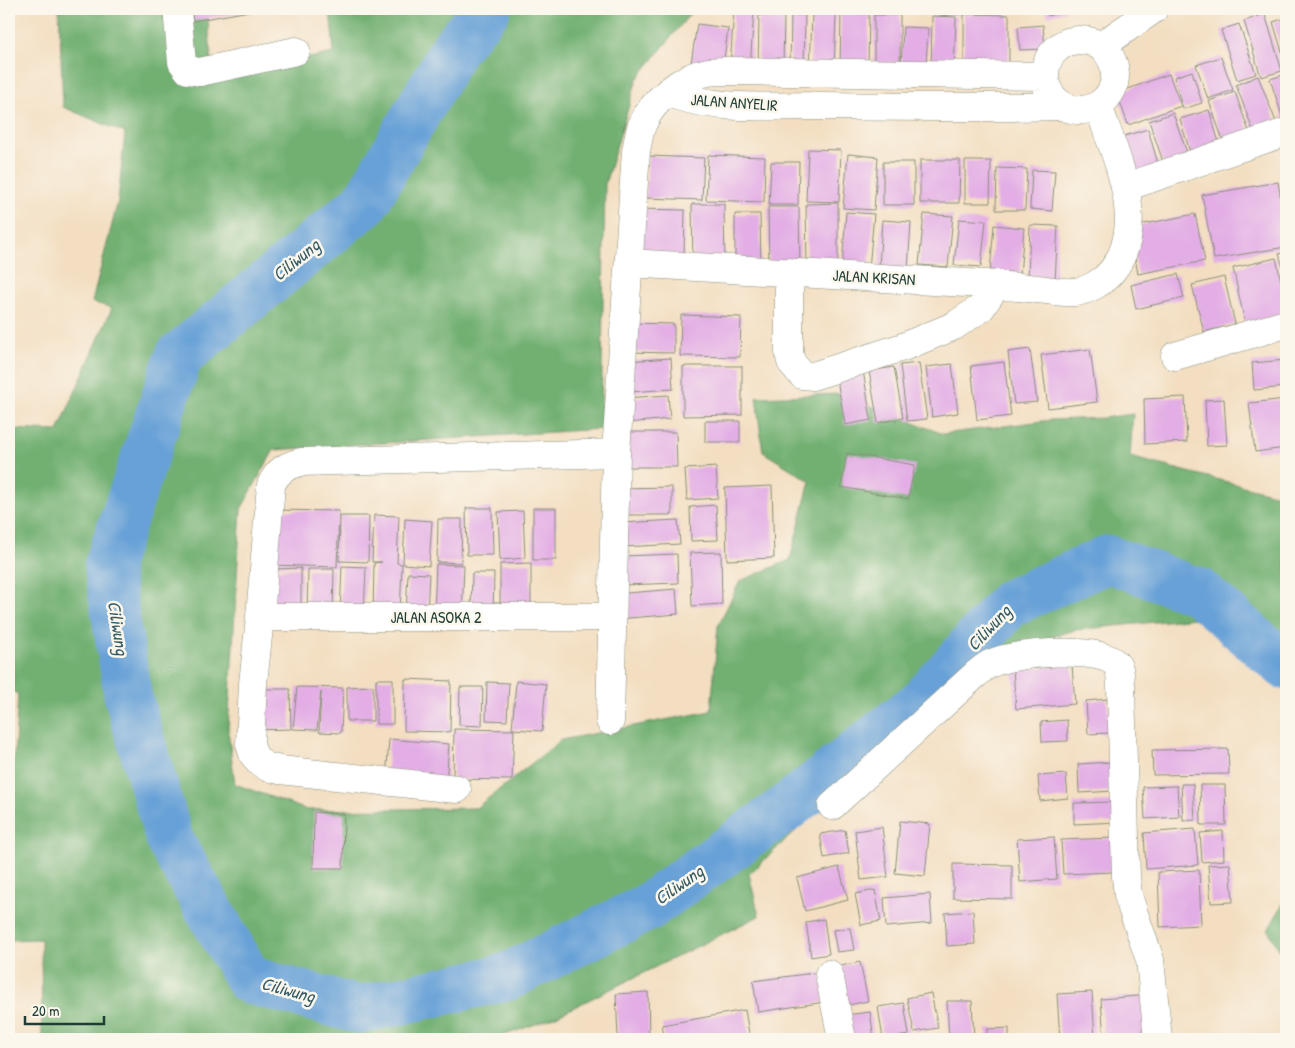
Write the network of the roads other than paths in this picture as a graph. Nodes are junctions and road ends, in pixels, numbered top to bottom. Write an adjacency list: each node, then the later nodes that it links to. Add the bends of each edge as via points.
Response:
1 (177, 9): 4 (street, via 182,62 188,70 200,72)
2 (1154, 9): 3 (street)
3 (1101, 46): 5 (street, via 1080,39 1058,47 1046,65); 7 (street, via 1110,55 1116,77 1107,98)
4 (296, 51)
5 (1044, 76): 6 (street, JALAN ANYELIR, via 716,72 682,81); 8 (street, via 1047,89)
6 (668, 93): 8 (street, JALAN ANYELIR, via 700,102 742,106); 11 (street, via 648,115 638,136)
7 (1098, 105): 8 (street, via 1087,110); 10 (street)
8 (1064, 106)
9 (1286, 132): 10 (street)
10 (1126, 187): 13 (street, JALAN KRISAN, via 1128,236 1112,271 1089,288 1073,292)
11 (629, 263): 12 (street, JALAN KRISAN); 16 (street)
12 (789, 272): 13 (street, JALAN KRISAN); 13 (street, via 791,362 802,375 813,376 903,347 954,326 981,308)
13 (997, 284)
14 (1286, 324): 15 (street)
15 (1175, 356)
16 (616, 453): 17 (street, via 301,462 289,466 276,475 271,485); 18 (street)
17 (260, 617): 18 (street, JALAN ASOKA 2); 20 (street, via 250,744 258,761 280,770)
18 (612, 617): 19 (street)
19 (610, 721)
20 (457, 790)
21 (832, 806): 24 (street, via 992,663 1050,653 1100,655 1110,659 1117,665 1121,680 1128,894 1150,960)
22 (830, 974): 23 (street)
23 (842, 1039)
24 (1158, 1039)

